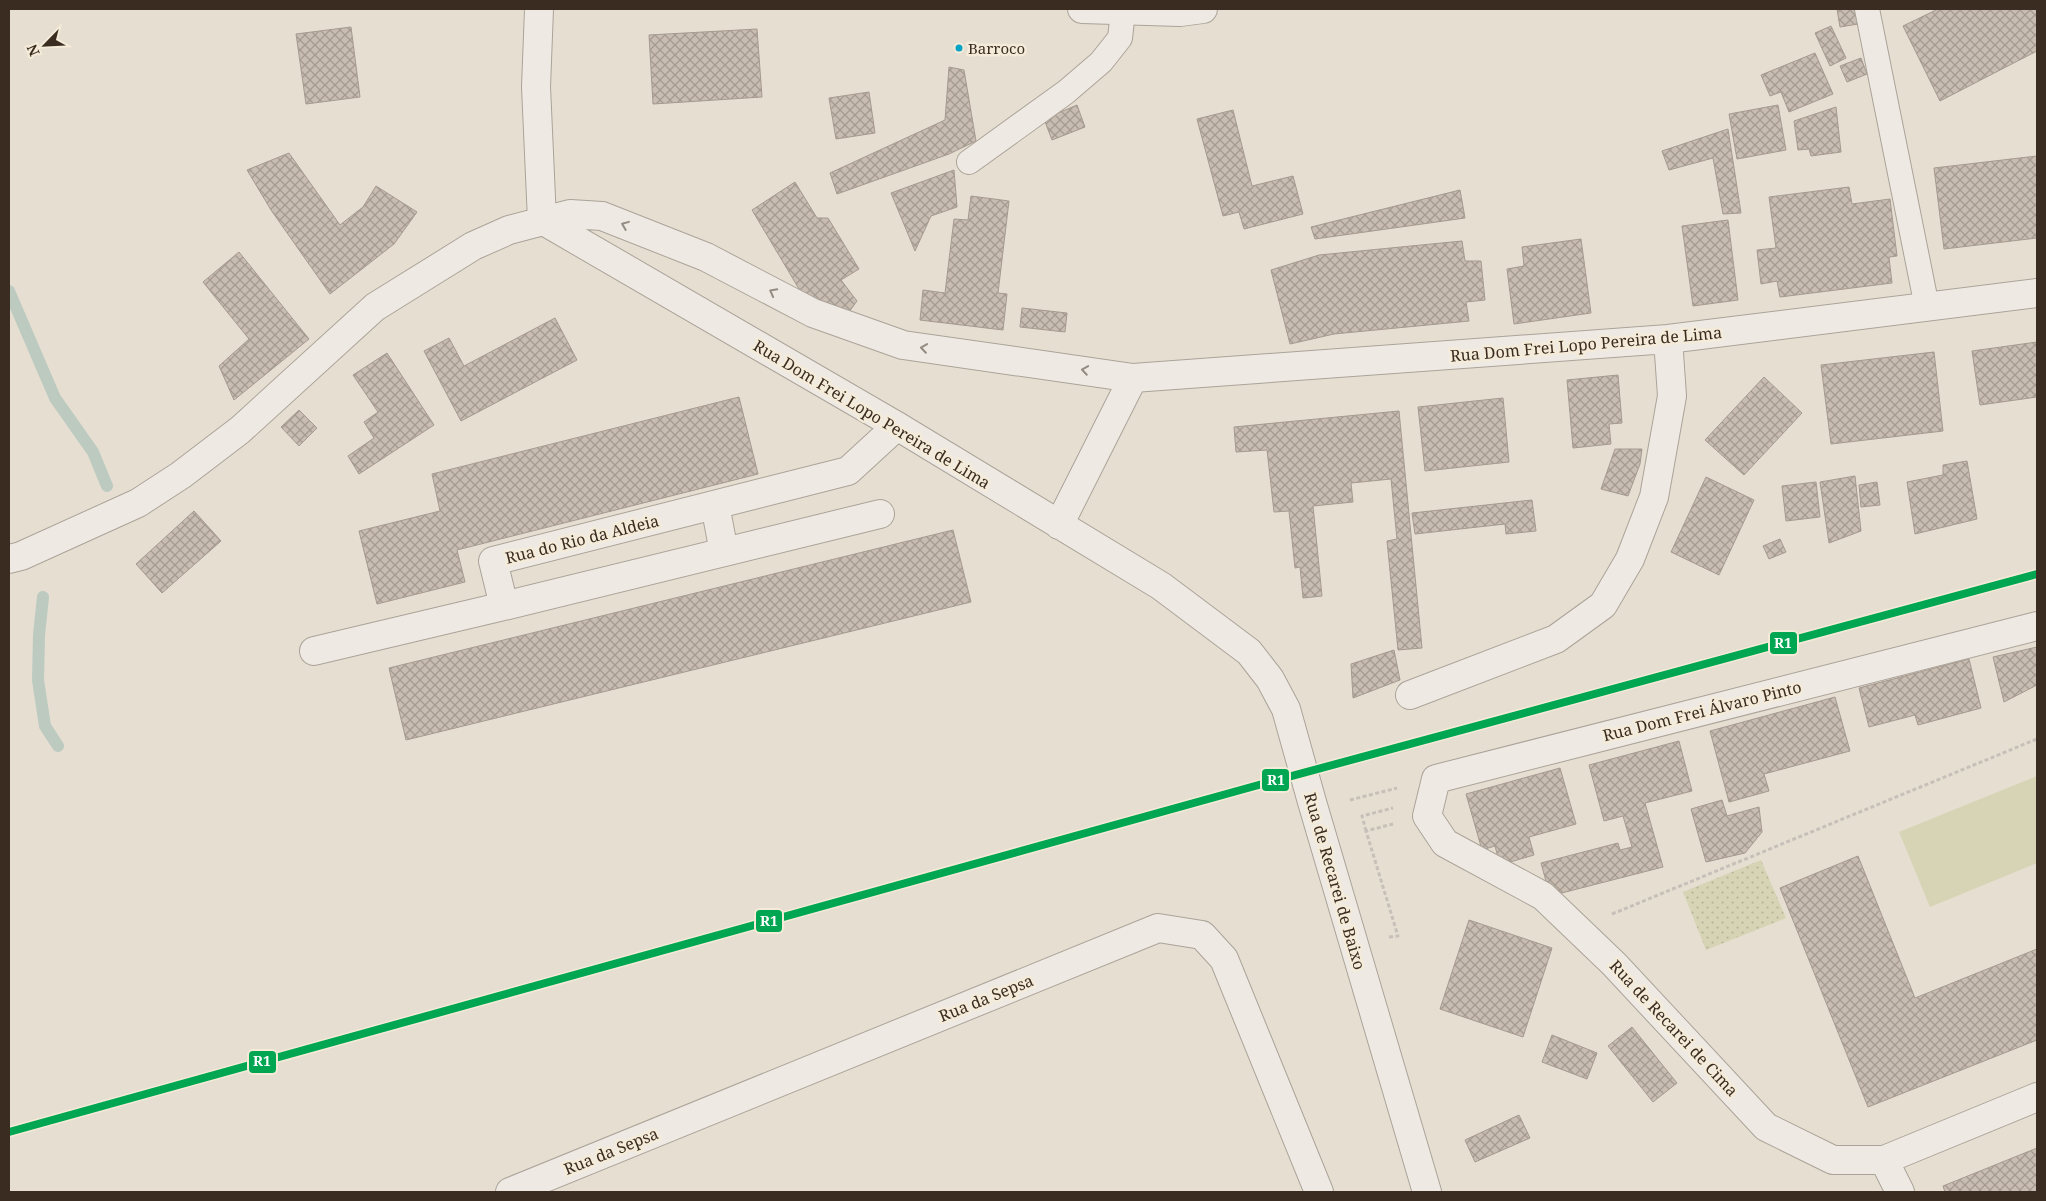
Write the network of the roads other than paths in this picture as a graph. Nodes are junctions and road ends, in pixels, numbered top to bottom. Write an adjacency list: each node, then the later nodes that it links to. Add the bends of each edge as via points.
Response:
1 (539, 9): 7 (street, via 536,87)
2 (1082, 9): 5 (street)
3 (1203, 9): 5 (street)
4 (1867, 9): 9 (lane)
5 (1123, 11): 6 (lane, via 1120,38 1101,62 1066,92)
6 (969, 162)
7 (542, 220): 11 (street, Rua Dom Frei Lopo Pereira de Lima, one-way to 7, via 903,345 813,313 706,257 602,216 570,214); 12 (street, Rua Dom Frei Lopo Pereira de Lima); 17 (street, Rua Dom Frei Lopo Pereira de Lima, via 473,246 376,307 240,430 138,503)
8 (2037, 294): 9 (street, Rua Dom Frei Lopo Pereira de Lima)
9 (1927, 307): 10 (street, Rua Dom Frei Lopo Pereira de Lima)
10 (1668, 339): 11 (street, Rua Dom Frei Lopo Pereira de Lima); 21 (street, via 1672,396 1654,497 1630,559 1603,605 1556,639)
11 (1134, 378): 15 (street)
12 (897, 426): 13 (street, Rua do Rio da Aldeia, via 848,471); 15 (street, Rua Dom Frei Lopo Pereira de Lima)
13 (715, 505): 16 (street); 18 (street, Rua do Rio da Aldeia, via 493,561)
14 (880, 514): 16 (street)
15 (1059, 525): 27 (street, Rua de Recarei de Baixo, via 1161,586 1249,652 1270,679 1286,708)
16 (724, 552): 18 (street)
17 (9, 560)
18 (504, 606): 20 (street)
19 (2037, 626): 22 (street, Rua Dom Frei Álvaro Pinto, via 1436,779 1427,816)
20 (314, 651)
21 (1410, 695)
22 (1445, 843): 24 (street, Rua de Recarei de Cima, via 1543,896 1614,964 1766,1127 1833,1160)
23 (2037, 1097): 24 (street)
24 (1884, 1160): 28 (street)
25 (510, 1192): 26 (street, Rua da Sepsa, via 1158,928 1202,936 1224,959)
26 (1319, 1192)
27 (1427, 1192)
28 (1900, 1192)

